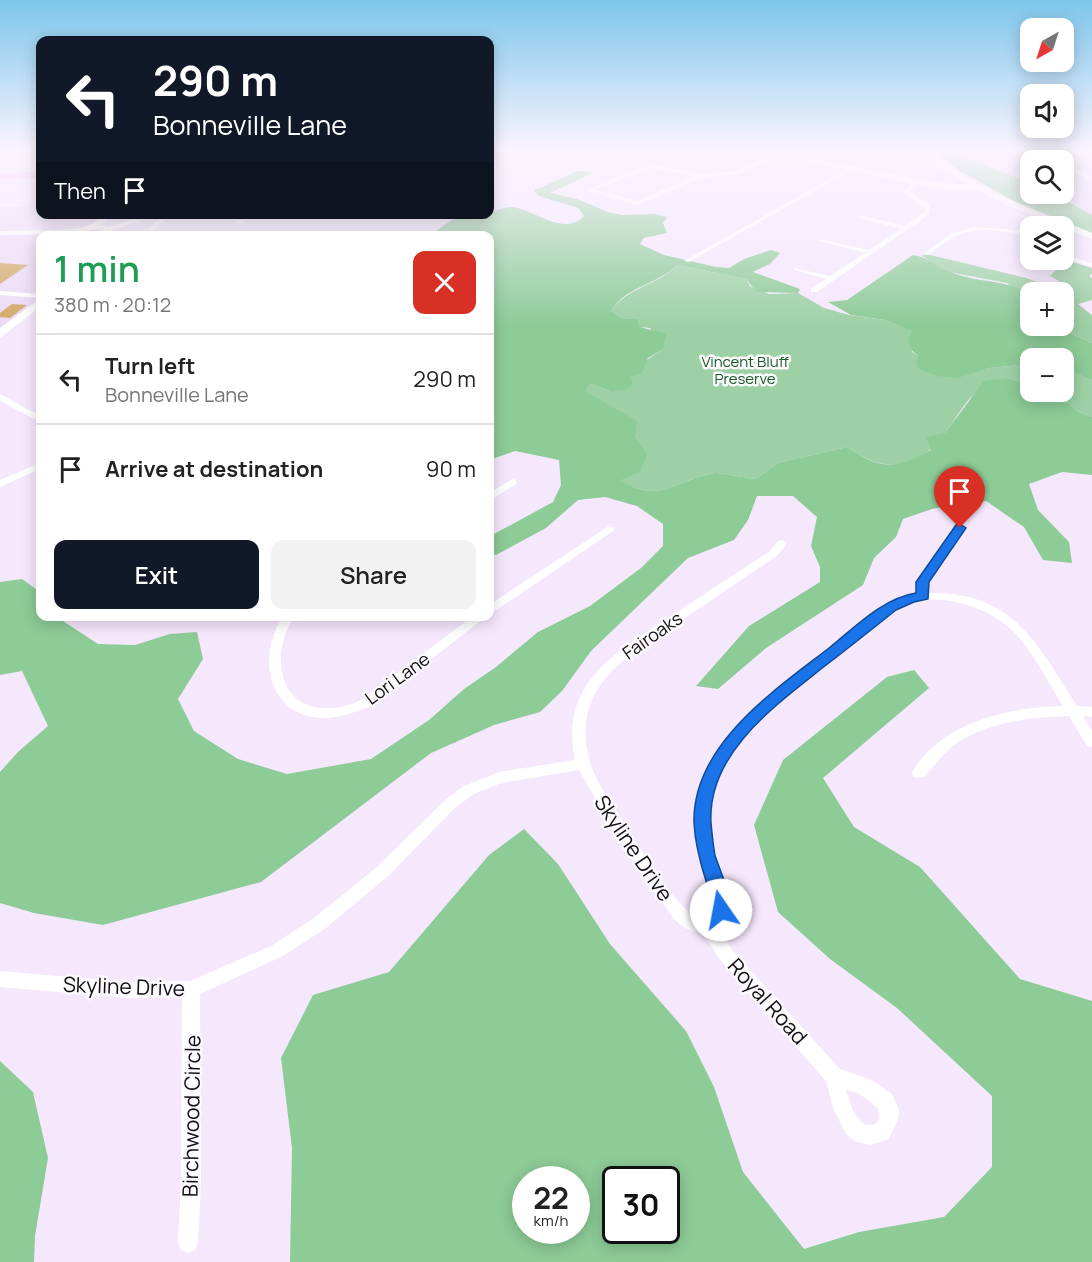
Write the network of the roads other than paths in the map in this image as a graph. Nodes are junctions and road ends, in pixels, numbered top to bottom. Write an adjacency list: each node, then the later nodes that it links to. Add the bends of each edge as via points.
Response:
1 (782, 208): 30 (street)
2 (928, 208): 14 (street, via 930,211)
3 (1017, 208): 5 (main road)
4 (1020, 208): 6 (main road)
5 (1036, 216)
6 (1038, 216)
7 (860, 217): 14 (street)
8 (129, 219): 13 (main road)
9 (134, 219): 13 (main road)
10 (165, 219): 18 (street)
11 (233, 219): 12 (street)
12 (242, 222)
13 (109, 224): 15 (main road); 17 (street)
14 (906, 228): 27 (street)
15 (79, 230): 16 (street)
16 (59, 231)
17 (74, 231)
18 (150, 231)
19 (36, 232): 23 (street)
20 (1020, 232): 28 (street, via 963,231)
21 (1074, 232): 25 (main road)
22 (0, 233): 23 (street)
23 (18, 233): 24 (street)
24 (36, 234)
25 (1092, 238)
26 (822, 240): 27 (street)
27 (870, 252): 33 (street)
28 (926, 254)
29 (1076, 260): 31 (street)
30 (687, 261)
31 (1092, 265)
32 (796, 269): 33 (street)
33 (831, 278): 34 (street)
34 (814, 290)
35 (0, 295): 36 (street)
36 (36, 299)
37 (36, 303): 39 (main road)
38 (36, 313): 39 (main road)
39 (3, 334)
40 (0, 397): 41 (street)
41 (36, 416)
42 (36, 468): 44 (street)
43 (513, 482): 45 (street)
44 (0, 484)
45 (494, 495)
46 (960, 528): 49 (street, via 923,582)
47 (609, 529): 50 (street)
48 (782, 543): 56 (street, Fairoaks, via 773,554 645,636 606,670 582,712 580,746)
49 (923, 596): 53 (street, via 970,602 1011,623 1027,639); 58 (street, via 891,607 761,709 729,747 716,768 704,804 703,837 721,910 716,920)
50 (494, 607)
51 (287, 621): 52 (street, Lori Lane, via 277,641 277,677 288,699 307,711 323,713 366,703)
52 (474, 621)
53 (1073, 710): 54 (street); 55 (street); 57 (street, via 990,722 950,742)
54 (1092, 712)
55 (1092, 742)
56 (584, 764): 58 (street, Skyline Drive, via 596,792 671,904 688,922); 60 (street, Skyline Drive, via 499,777 467,791 383,871 320,923 277,951)
57 (919, 773)
58 (705, 923): 61 (street, Royal Road, via 727,956)
59 (0, 980): 60 (street, Skyline Drive, via 128,990)
60 (191, 989): 62 (street, Birchwood Circle)
61 (834, 1076)
62 (188, 1243)

